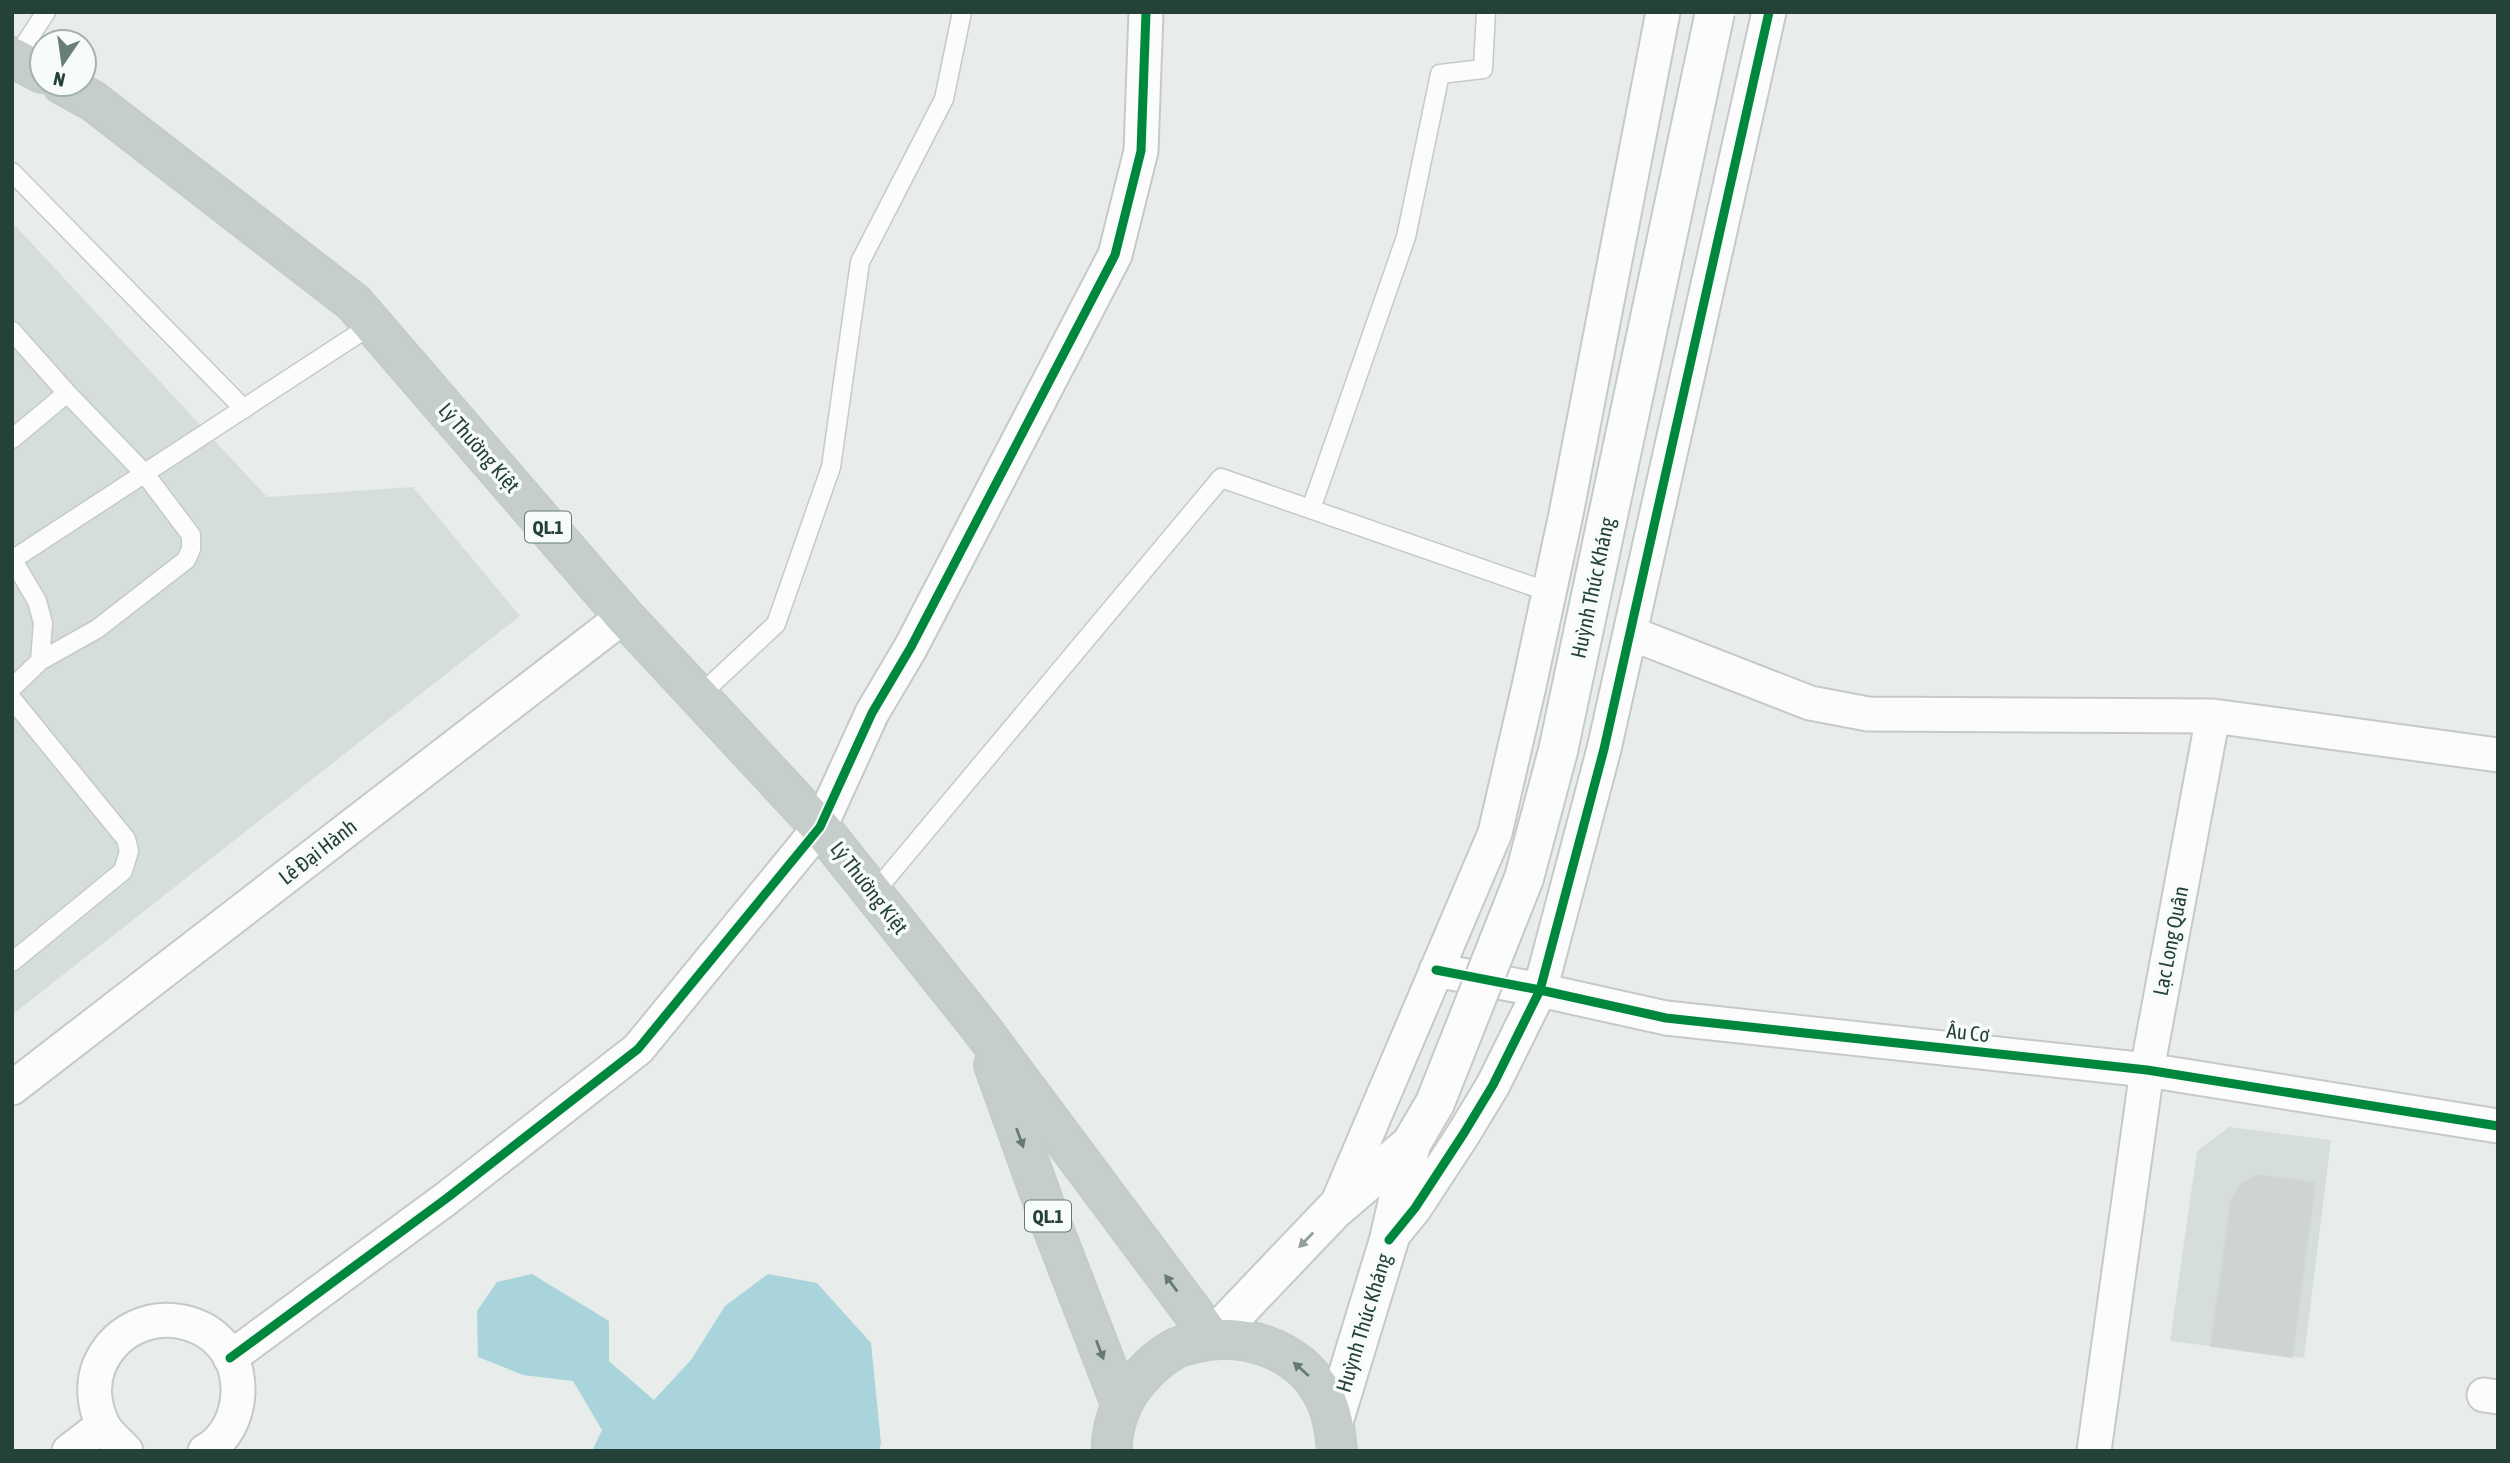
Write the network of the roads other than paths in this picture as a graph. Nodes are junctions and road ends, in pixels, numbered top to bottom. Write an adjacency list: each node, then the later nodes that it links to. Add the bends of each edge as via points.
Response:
1 (46, 12): 8 (lane)
2 (962, 12): 24 (lane, via 944,99 860,262 831,467 776,624)
3 (1146, 12): 28 (street, via 1141,151 1115,255 911,647 872,713)
4 (1486, 12): 17 (lane, via 1483,69 1440,74 1406,237)
5 (1663, 12): 19 (street)
6 (1716, 12): 37 (main road, Huỳnh Thúc Kháng, bridge, via 1558,751 1524,877 1435,1103)
7 (1769, 12): 21 (street)
8 (21, 63)
9 (88, 98): 11 (highway, Lý Thường Kiệt / QL.1, via 354,303)
10 (12, 172): 14 (lane)
11 (373, 324): 14 (lane); 20 (highway, Lý Thường Kiệt / QL.1)
12 (12, 331): 13 (lane)
13 (67, 393): 15 (lane); 16 (lane)
14 (244, 409): 16 (lane)
15 (12, 439)
16 (145, 474): 18 (lane); 22 (lane, via 191,535 186,560 97,629)
17 (1311, 509): 19 (lane); 29 (lane, via 1222,478)
18 (13, 560): 22 (lane, via 37,601 43,623)
19 (1549, 592): 31 (street, via 1495,833)
20 (624, 616): 24 (highway, Lý Thường Kiệt / QL.1); 35 (street, Lê Đại Hành)
21 (1630, 633): 26 (street, via 1810,702 1868,715); 32 (street)
22 (40, 661): 23 (lane)
23 (12, 688)
24 (699, 696): 28 (highway, Lý Thường Kiệt / QL.1)
25 (12, 699): 30 (lane, via 126,839 129,851 123,871)
26 (2213, 716): 27 (street); 34 (street, Lạc Long Quân)
27 (2498, 755)
28 (820, 827): 29 (highway, Lý Thường Kiệt / QL.1); 41 (street, via 638,1049)
29 (873, 894): 33 (highway, Lý Thường Kiệt / QL.1)
30 (12, 962)
31 (1436, 970): 32 (street, Âu Cơ); 38 (street)
32 (1540, 990): 34 (street, Âu Cơ, via 1666,1018); 39 (street, via 1493,1085 1415,1208)
33 (980, 1027): 40 (highway, Lý Thường Kiệt / QL.1, one-way to 33); 42 (highway, Lý Thường Kiệt / QL.1, one-way to 42)
34 (2147, 1070): 36 (street, Âu Cơ); 49 (street, Lạc Long Quân)
35 (12, 1088)
36 (2498, 1126)
37 (1411, 1144): 38 (main road, Huỳnh Thúc Kháng); 39 (main road, Huỳnh Thúc Kháng)
38 (1334, 1210): 40 (main road, Huỳnh Thúc Kháng, one-way to 40)
39 (1389, 1240): 44 (main road, Huỳnh Thúc Kháng)
40 (1212, 1338): 42 (highway, via 1174,1349 1143,1372); 44 (highway, one-way to 40, via 1322,1392 1303,1369 1279,1351 1251,1340)
41 (230, 1358): 43 (street, via 201,1328 177,1320 146,1322 123,1333 106,1351 95,1376 95,1402); 47 (street, via 238,1381 237,1406 228,1429)
42 (1121, 1404): 48 (highway)
43 (103, 1425): 45 (street); 46 (street)
44 (1336, 1435)
45 (69, 1451)
46 (126, 1451)
47 (205, 1451)
48 (1112, 1451)
49 (2094, 1451)

